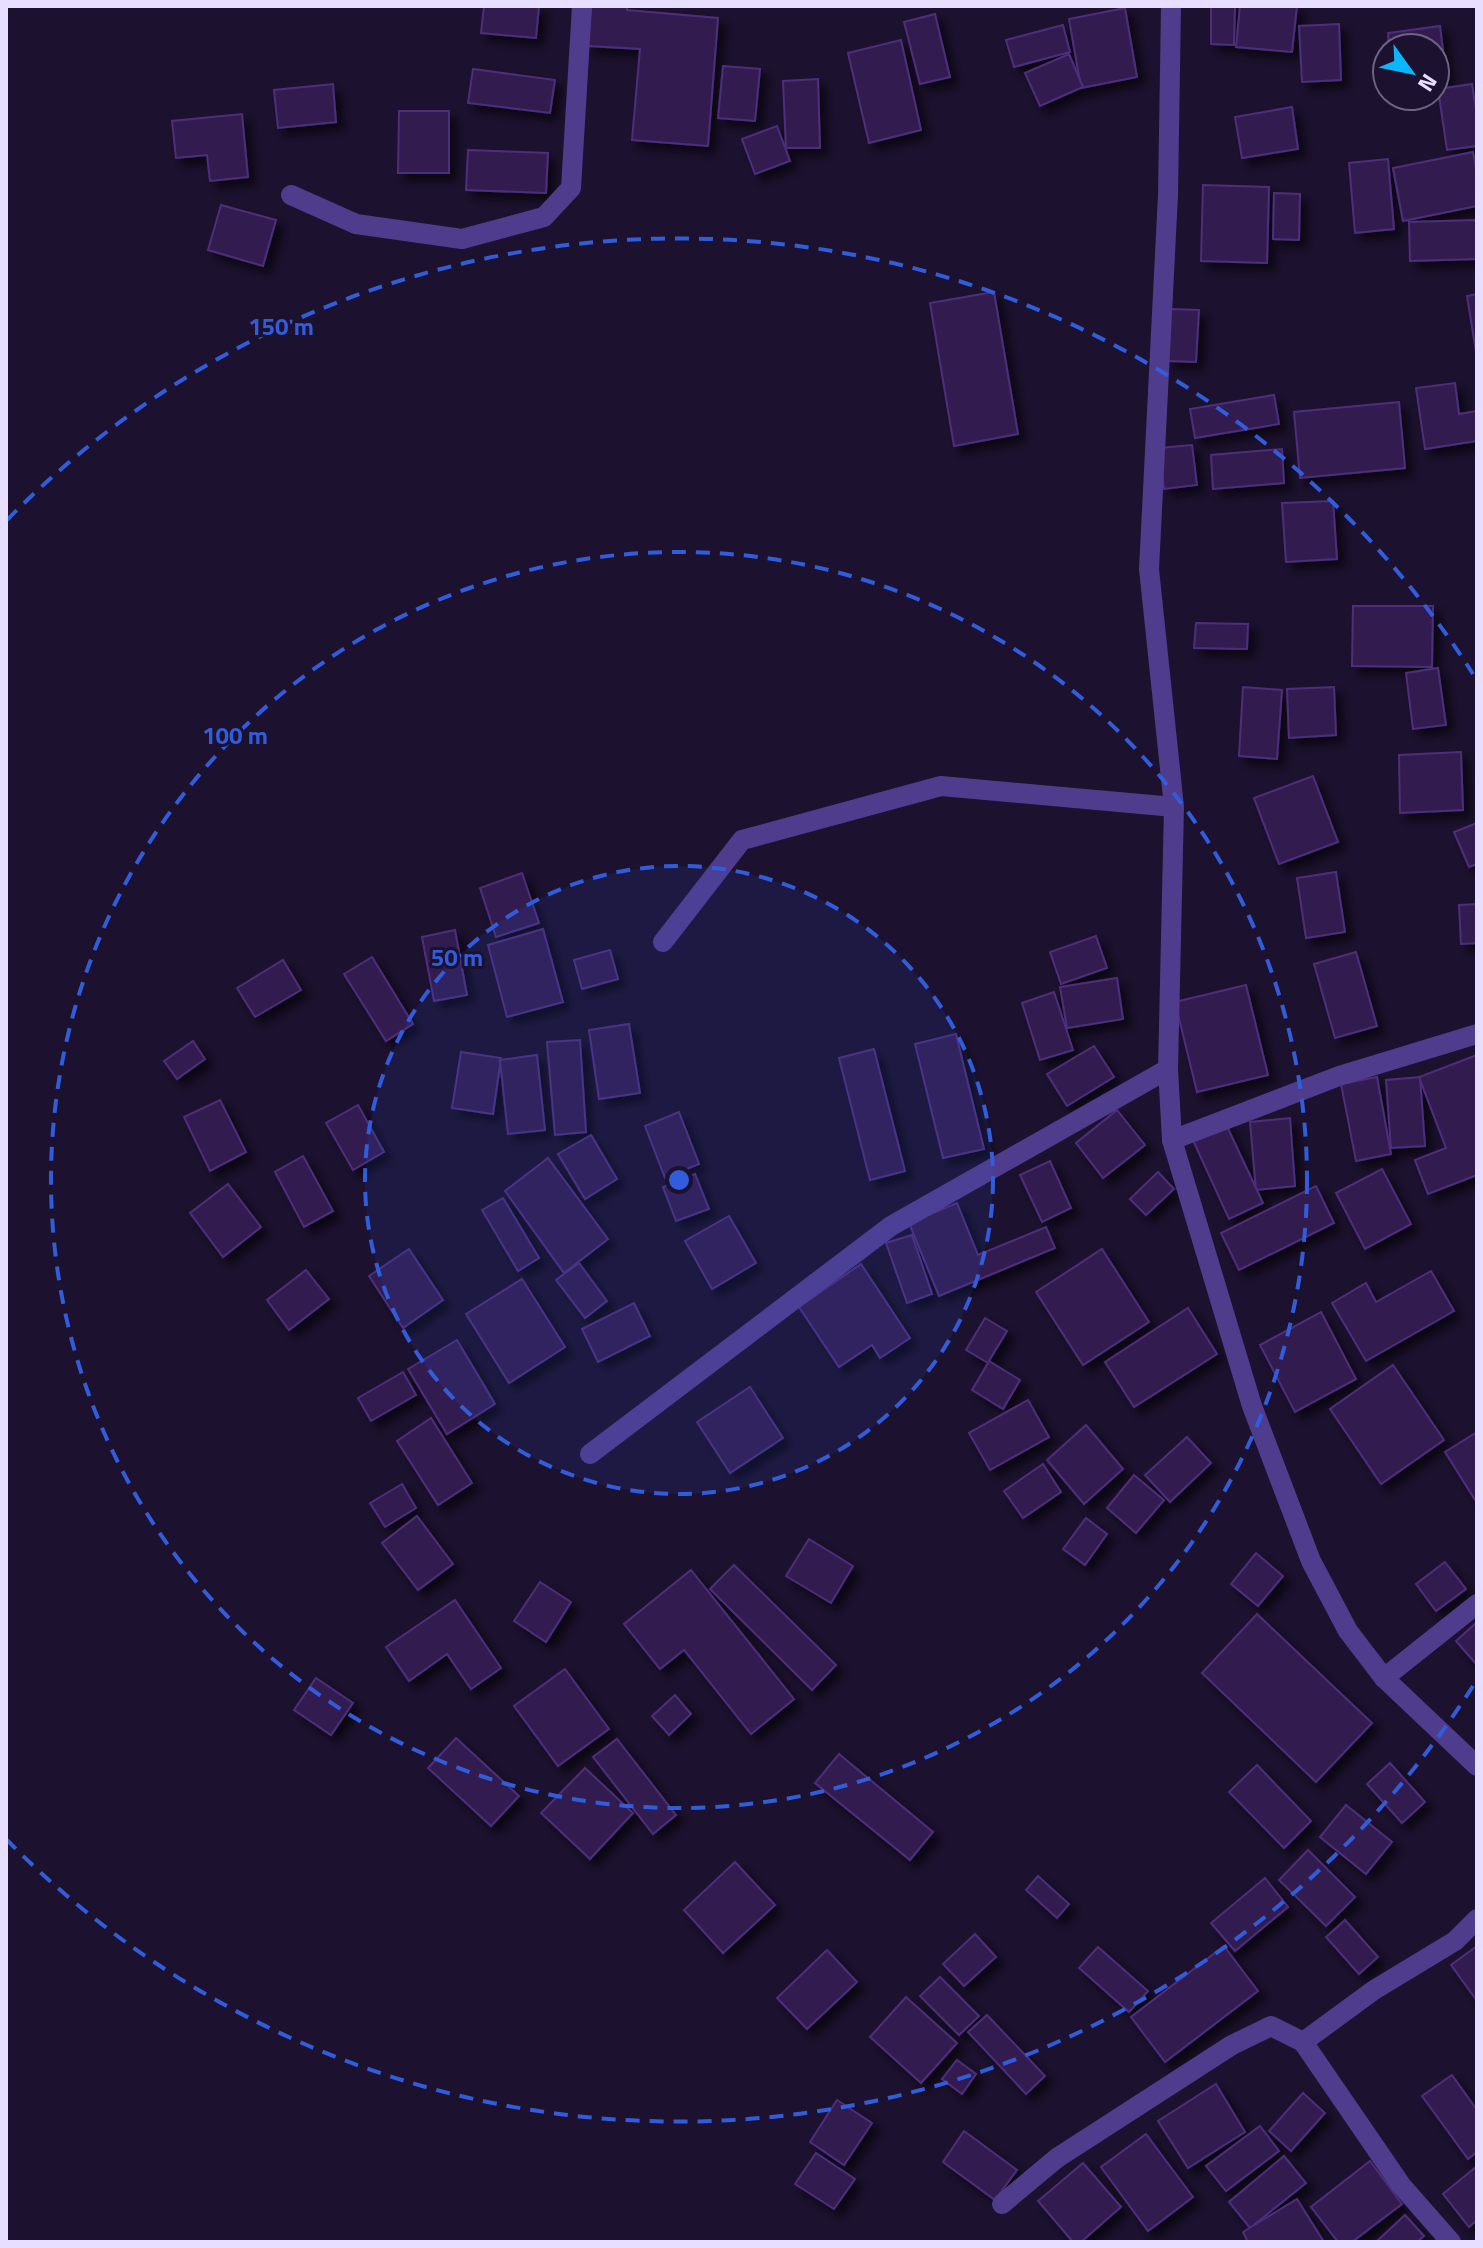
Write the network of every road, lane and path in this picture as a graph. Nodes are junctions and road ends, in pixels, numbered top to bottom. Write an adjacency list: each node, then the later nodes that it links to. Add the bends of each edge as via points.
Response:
1 (582, 6): 3 (street, via 571,188 544,217 462,239 356,224)
2 (1171, 6): 4 (street, via 1168,195 1149,569)
3 (291, 195)
4 (1174, 807): 5 (street, via 941,786 742,840); 7 (street)
5 (663, 942)
6 (1477, 1034): 8 (street, via 1339,1076)
7 (1168, 1069): 8 (street); 9 (street, via 891,1226)
8 (1172, 1140): 11 (street, via 1252,1406 1311,1561 1348,1631)
9 (590, 1454)
10 (1477, 1604): 11 (street)
11 (1384, 1678): 12 (street)
12 (1477, 1766)
13 (1477, 1919): 14 (street, via 1455,1941 1374,1990)
14 (1303, 2042): 15 (street, via 1271,2026 1232,2045 1057,2158); 16 (street, via 1401,2185)
15 (1002, 2204)
16 (1451, 2242)

